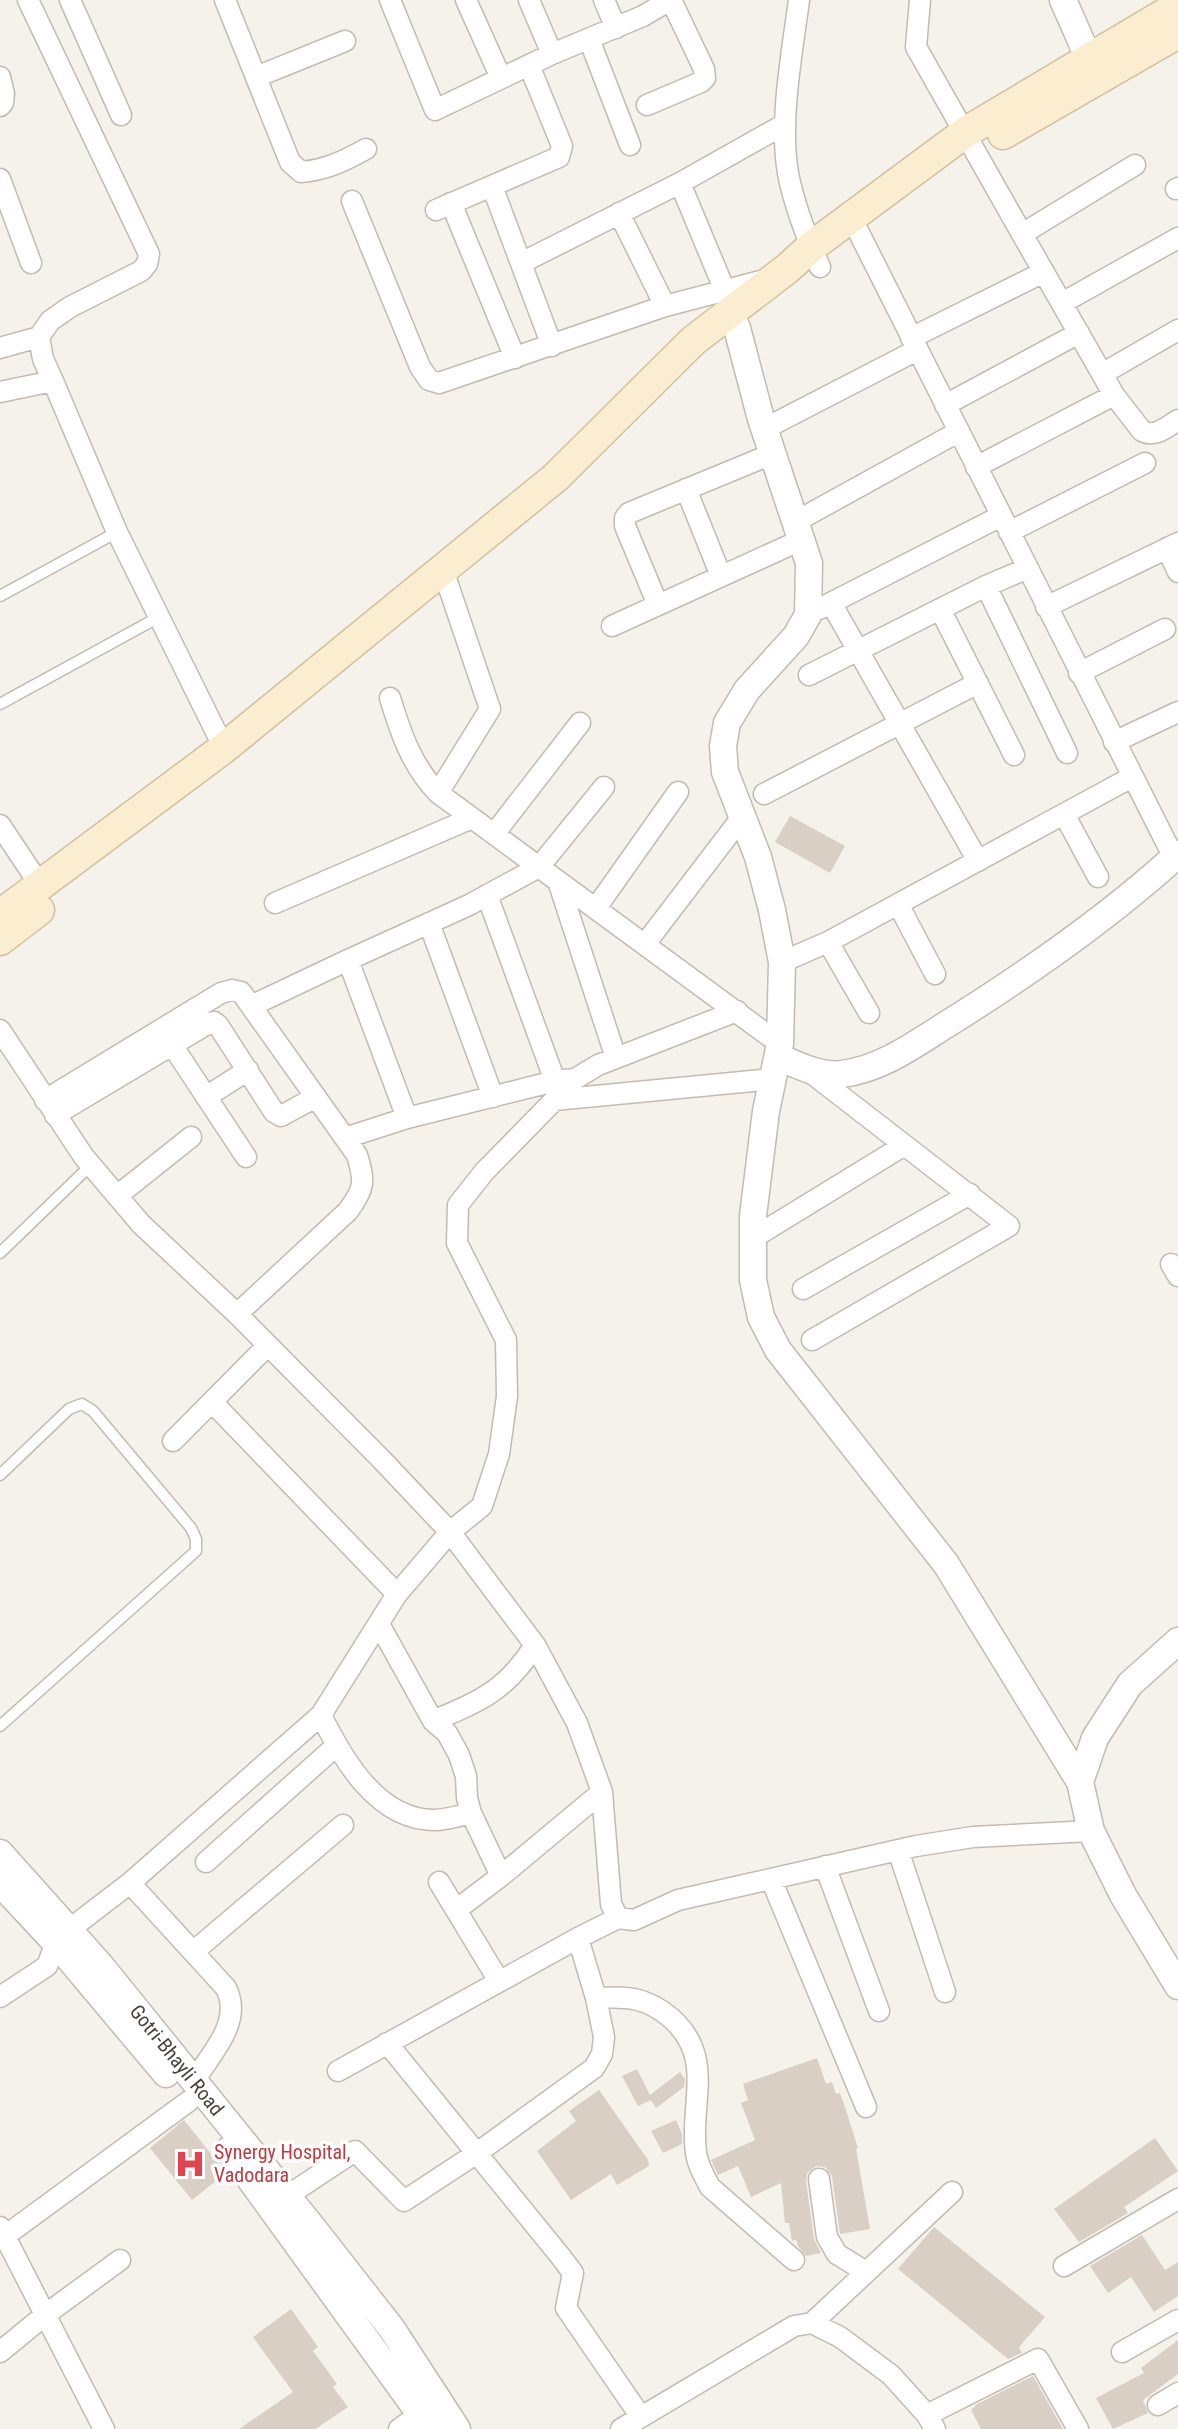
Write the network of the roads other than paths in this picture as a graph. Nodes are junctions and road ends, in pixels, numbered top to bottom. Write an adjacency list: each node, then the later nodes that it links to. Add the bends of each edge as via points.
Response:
1 (28, 0): 48 (street, via 149,254 141,271 70,307)
2 (70, 0): 25 (street)
3 (225, 0): 21 (street)
4 (390, 0): 22 (street, via 435,110)
5 (466, 0): 22 (street)
6 (529, 0): 17 (street)
7 (604, 0): 13 (street)
8 (670, 0): 13 (street); 23 (street, via 705,78)
9 (799, 0): 26 (street)
10 (1063, 0): 19 (street)
11 (925, 2): 27 (street, via 916,47)
12 (1178, 6): 19 (main road)
13 (616, 28): 15 (street)
14 (1178, 33): 19 (main road)
15 (589, 39): 17 (street); 28 (street)
16 (345, 41): 21 (street)
17 (552, 54): 18 (street)
18 (529, 65): 22 (street); 33 (street, via 562,152)
19 (1093, 69): 27 (main road)
20 (0, 77): 24 (street)
21 (256, 77): 29 (street, via 290,162 301,172 338,165)
22 (501, 78)
23 (647, 105)
24 (0, 106)
25 (121, 115)
26 (785, 124): 32 (street); 39 (street, via 788,175)
27 (971, 141): 36 (main road); 37 (street)
28 (630, 145)
29 (366, 149)
30 (1135, 165): 37 (street)
31 (0, 179): 40 (street)
32 (680, 183): 35 (street); 45 (street)
33 (492, 186): 41 (street); 52 (street, via 444,207)
34 (352, 201): 52 (street, via 429,380 439,383)
35 (619, 213): 41 (street); 44 (street)
36 (855, 226): 39 (main road); 49 (street)
37 (1022, 234): 42 (street)
38 (1178, 238): 43 (street)
39 (815, 257): 45 (main road); 45 (main road, via 788,268)
40 (31, 263)
41 (521, 263): 50 (street)
42 (1044, 272): 43 (street); 49 (street)
43 (1062, 303): 47 (street)
44 (665, 306): 45 (street); 50 (street)
45 (731, 311): 59 (street); 72 (main road, via 693,341)
46 (1178, 330): 53 (street)
47 (1079, 333): 53 (street); 57 (street)
48 (39, 337): 51 (street); 54 (street)
49 (914, 344): 57 (street); 59 (street)
50 (552, 346): 52 (street)
51 (0, 348)
52 (515, 358)
53 (1102, 374): 56 (street)
54 (53, 381): 55 (street); 67 (street)
55 (0, 392)
56 (1114, 395): 58 (street, via 1147,434); 63 (street)
57 (945, 405): 60 (street)
58 (1178, 420)
59 (764, 429): 61 (street)
60 (958, 432): 63 (street); 66 (street)
61 (772, 454): 64 (street); 66 (street)
62 (1145, 463): 65 (street)
63 (976, 467): 65 (street)
64 (686, 489): 71 (street); 75 (street, via 625,518)
65 (1005, 524): 69 (street); 77 (street)
66 (798, 531): 71 (street); 77 (street)
67 (117, 532): 74 (lane); 79 (street)
68 (1172, 546): 70 (street); 76 (street)
69 (1028, 568): 73 (street); 76 (street)
70 (1178, 572)
71 (721, 576): 75 (street)
72 (447, 579): 92 (main road); 98 (street, via 490,709); 117 (main road, via 237,763)
73 (986, 586): 78 (street); 93 (street)
74 (0, 596)
75 (658, 605): 80 (street)
76 (1046, 607): 83 (street)
77 (820, 609): 82 (street); 101 (street, via 747,690 727,723 725,772)
78 (940, 609): 82 (street); 85 (street)
79 (159, 617): 87 (lane); 92 (street)
80 (612, 626)
81 (1165, 629): 83 (street)
82 (858, 650): 84 (street); 90 (street)
83 (1079, 673): 91 (street)
84 (809, 675)
85 (978, 683): 90 (street); 94 (street)
86 (390, 698): 98 (street, via 411,758)
87 (0, 704)
88 (1178, 712): 91 (street)
89 (580, 723): 104 (street)
90 (901, 723): 99 (street); 106 (street)
91 (1114, 742): 95 (street)
92 (224, 748): 110 (main road)
93 (1067, 753)
94 (1014, 755)
95 (1132, 777): 100 (street); 105 (street)
96 (604, 787): 107 (street)
97 (678, 792): 114 (street)
98 (438, 793): 102 (street)
99 (764, 794)
100 (1064, 814): 106 (street); 108 (street)
101 (742, 817): 119 (street); 121 (street, via 758,857)
102 (472, 818): 104 (street); 112 (street)
103 (0, 825): 110 (street)
104 (494, 834): 107 (street)
105 (1176, 856): 130 (street, via 1013,983 897,1055 841,1075)
106 (978, 861): 113 (street)
107 (539, 867): 109 (street); 111 (street)
108 (1098, 877)
109 (558, 881): 114 (street); 128 (street)
110 (40, 885): 115 (main road)
111 (487, 895): 116 (street); 132 (street)
112 (275, 903)
113 (898, 904): 118 (street); 122 (street)
114 (596, 908): 119 (street)
115 (0, 915)
116 (429, 923): 120 (street); 135 (street)
117 (0, 940)
118 (828, 942): 121 (street); 125 (street)
119 (645, 944): 124 (street)
120 (348, 960): 123 (street); 137 (street)
121 (782, 962): 129 (street)
122 (935, 974)
123 (251, 1006): 134 (street); 136 (street, via 241,992 221,993)
124 (737, 1011): 128 (street); 129 (street)
125 (869, 1013)
126 (0, 1030): 136 (street)
127 (172, 1045): 131 (street, via 214,1022); 133 (street); 136 (street)
128 (616, 1058): 132 (street)
129 (777, 1060): 130 (street); 132 (street); 145 (street, via 762,1141)
130 (807, 1069): 140 (street)
131 (248, 1070): 133 (street); 134 (street, via 281,1116)
132 (561, 1087): 135 (street); 154 (street, via 458,1205 457,1243 506,1340 507,1396 499,1454 482,1506)
133 (206, 1097): 141 (street)
134 (316, 1097): 139 (street)
135 (493, 1097): 137 (street)
136 (50, 1107): 142 (street)
137 (407, 1118): 139 (street)
138 (191, 1137): 144 (street)
139 (345, 1138): 148 (street, via 364,1180 360,1196)
140 (903, 1146): 143 (street); 145 (street)
141 (246, 1157)
142 (91, 1165): 144 (street); 146 (lane)
143 (970, 1194): 147 (street); 149 (street, via 1009,1226)
144 (117, 1196): 148 (street)
145 (753, 1238): 163 (street, via 753,1280 761,1317 778,1350 946,1564)
146 (0, 1253)
147 (803, 1289)
148 (237, 1314): 150 (street)
149 (812, 1340)
150 (268, 1345): 151 (street); 154 (street)
151 (212, 1402): 152 (street); 155 (street)
152 (173, 1441)
153 (0, 1475): 161 (lane, via 69,1409 82,1404 196,1539 196,1551)
154 (450, 1532): 155 (street); 158 (street)
155 (397, 1594): 156 (street)
156 (379, 1624): 159 (street); 160 (street)
157 (1178, 1641): 163 (street, via 1130,1684 1095,1738)
158 (535, 1645): 160 (street, via 520,1669 492,1693); 164 (street, via 577,1723)
159 (321, 1715): 162 (street); 176 (street)
160 (433, 1721): 165 (street, via 459,1755)
161 (0, 1726)
162 (336, 1746): 165 (street, via 382,1802 410,1816 434,1820); 170 (street)
163 (1080, 1782): 167 (street)
164 (602, 1792): 172 (street); 178 (street, via 611,1904)
165 (471, 1813): 172 (street)
166 (343, 1825): 181 (street)
167 (1091, 1831): 168 (street, via 973,1837); 183 (street)
168 (898, 1850): 171 (street); 184 (street)
169 (0, 1853): 179 (street, Gotri-Bhayli Road)
170 (206, 1862)
171 (825, 1866): 173 (street); 187 (street)
172 (501, 1876): 177 (street)
173 (771, 1879): 178 (street, via 678,1900 634,1920); 191 (street)
174 (439, 1882): 177 (street)
175 (0, 1883): 179 (street, Gotri-Bhayli Road)
176 (130, 1883): 179 (street); 181 (street)
177 (456, 1910): 182 (street)
178 (618, 1918): 180 (street)
179 (63, 1936): 185 (street, via 47,1966); 190 (street, Gotri-Bhayli Road)
180 (578, 1938): 182 (street); 186 (street)
181 (193, 1952): 190 (street, via 226,1988 232,2013)
182 (499, 1981): 188 (street)
183 (1178, 1986)
184 (945, 1992)
185 (0, 1997)
186 (596, 1998): 192 (street, via 604,2037 594,2068); 199 (street, via 639,1999 680,2028 697,2062 696,2152 701,2172 710,2187)
187 (879, 2011)
188 (387, 2043): 189 (street); 192 (street)
189 (338, 2071)
190 (191, 2091): 195 (street, Gotri-Bhayli Road); 197 (street); 210 (street, Gotri-Bhayli Road, via 222,2140)
191 (866, 2107)
192 (477, 2153): 195 (street, via 404,2201 355,2151); 209 (street, via 573,2273 566,2308)
193 (819, 2179): 201 (street, via 827,2237 837,2254)
194 (952, 2192): 201 (street)
195 (287, 2196): 210 (street, Gotri-Bhayli Road, via 392,2329)
196 (1178, 2199): 200 (street)
197 (3, 2239): 202 (street)
198 (120, 2260): 202 (street)
199 (794, 2260)
200 (1064, 2266)
201 (866, 2272): 204 (street)
202 (45, 2315): 205 (street); 212 (street)
203 (1178, 2320): 206 (street)
204 (812, 2323): 209 (street, via 794,2326); 211 (street, via 891,2375)
205 (0, 2352)
206 (1122, 2352)
207 (1178, 2393): 208 (street)
208 (1158, 2405)
209 (641, 2417): 214 (street)
210 (439, 2420): 213 (street)
211 (931, 2422): 215 (street, via 1038,2359)
212 (104, 2429)
213 (399, 2429)
214 (621, 2429)
215 (1078, 2429)

